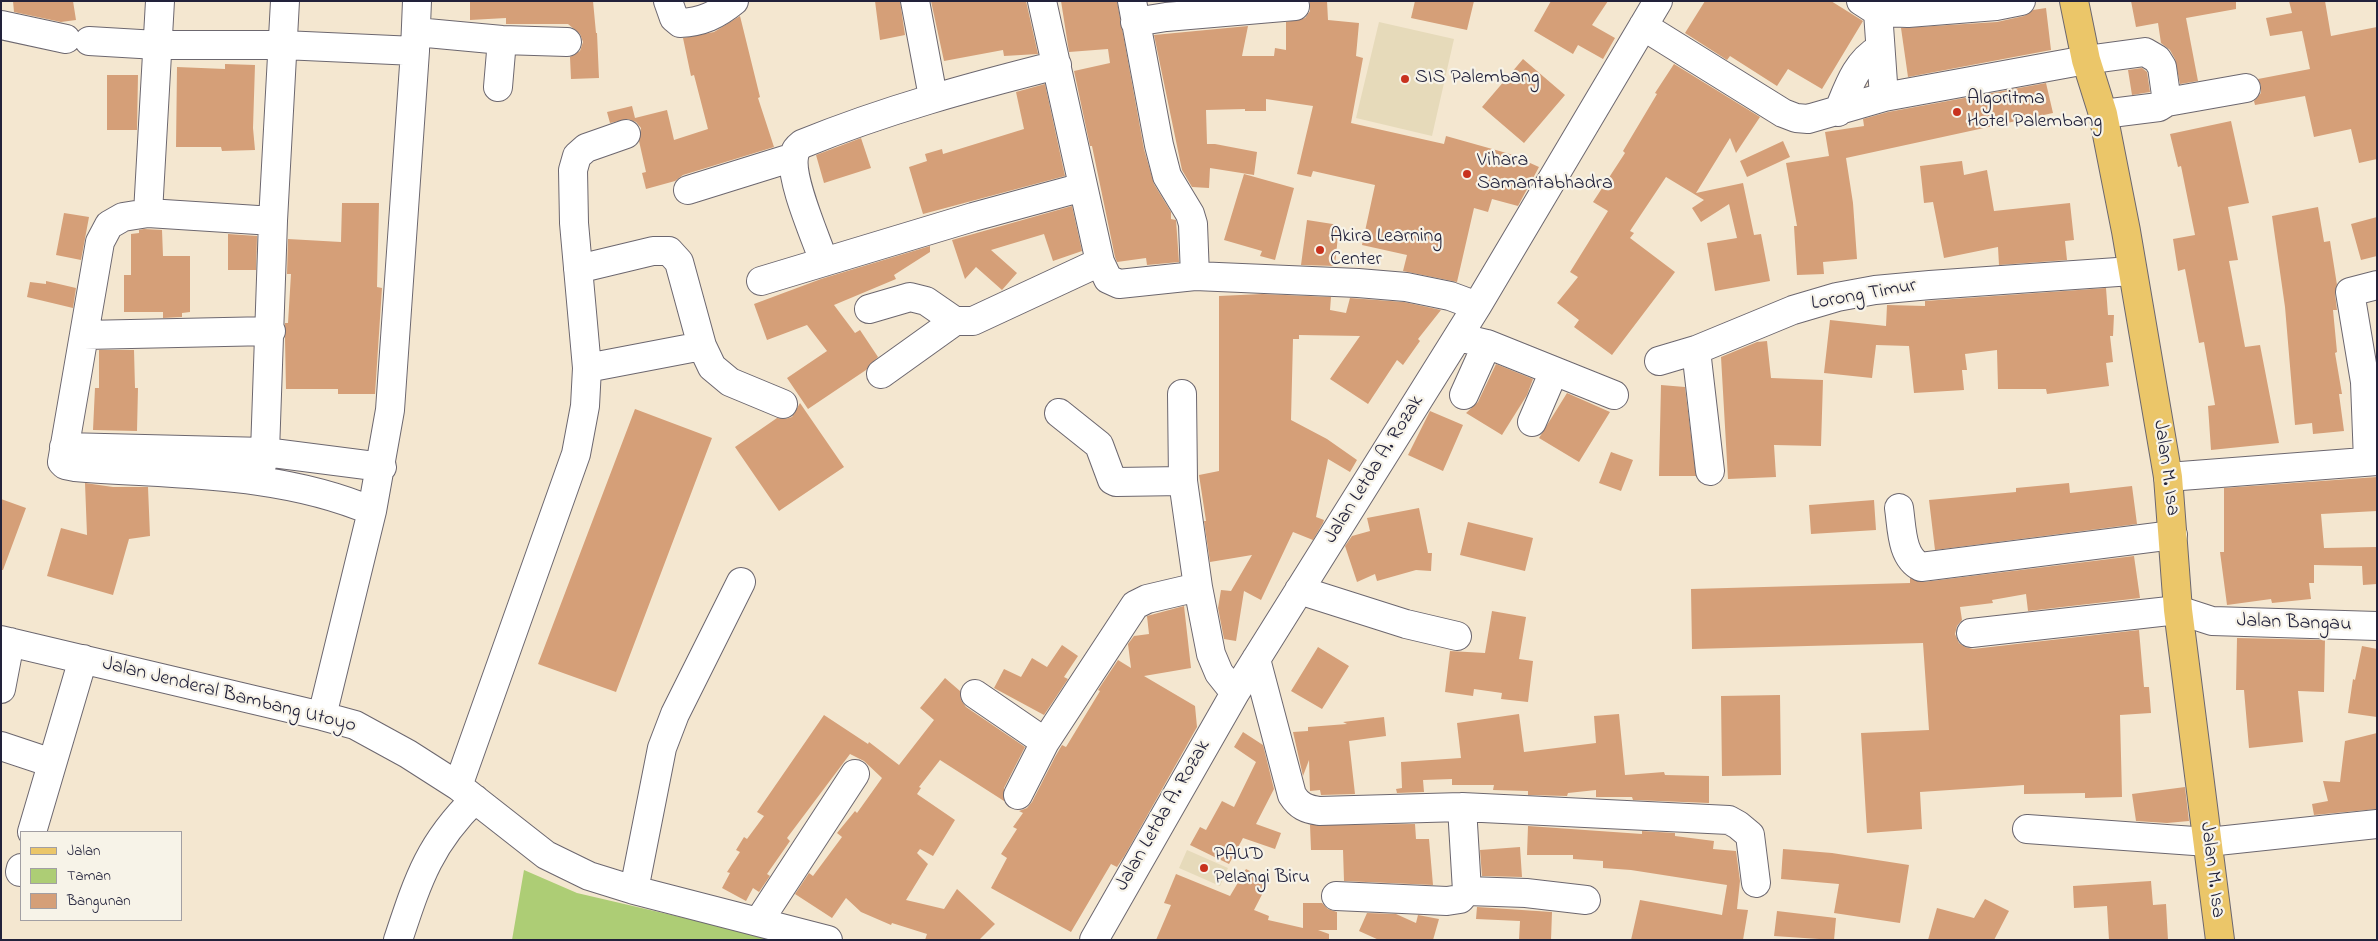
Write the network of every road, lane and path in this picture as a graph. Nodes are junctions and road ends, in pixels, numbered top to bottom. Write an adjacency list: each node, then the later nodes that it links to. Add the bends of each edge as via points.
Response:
1 (160, 1): 19 (street)
2 (285, 1): 20 (street)
3 (417, 1): 17 (street)
4 (668, 1): 5 (street, via 674,18 680,23 705,20)
5 (734, 1)
6 (915, 1): 26 (street)
7 (1042, 1): 23 (street)
8 (1294, 1): 13 (street, via 1295,6 1166,17)
9 (1658, 1): 15 (street, Jalan Letda A. Rozak)
10 (2021, 1): 12 (street, via 1908,13)
11 (2074, 1): 22 (main road, Jalan M. Isa)
12 (1870, 6): 21 (street)
13 (1133, 12): 41 (street, via 1167,176 1193,224)
14 (1, 25): 19 (street, via 77,40)
15 (1643, 26): 29 (street, via 1783,113 1808,119); 44 (street, Jalan Letda A. Rozak)
16 (502, 40): 17 (street); 18 (street); 24 (street)
17 (415, 41): 20 (street); 66 (street, via 390,410)
18 (567, 42)
19 (158, 45): 20 (street); 35 (street)
20 (283, 45): 36 (street)
21 (1880, 49): 27 (street); 29 (street, via 1860,66)
22 (2086, 60): 27 (street); 28 (street, via 2145,52 2157,59 2162,67); 30 (main road, Jalan M. Isa)
23 (1057, 64): 26 (street); 33 (street)
24 (498, 87)
25 (2246, 88): 28 (street)
26 (933, 97): 32 (street, via 802,144)
27 (1884, 97): 29 (street)
28 (2167, 102): 30 (street, via 2159,107)
29 (1838, 112)
30 (2103, 114): 40 (main road, Jalan M. Isa)
31 (626, 134): 39 (street, via 586,148 577,156 573,170)
32 (794, 157): 34 (street); 37 (street, via 794,174)
33 (1083, 186): 37 (street); 38 (street)
34 (688, 190)
35 (148, 213): 36 (street); 48 (street, via 123,217 109,225 100,242)
36 (273, 221): 47 (street)
37 (824, 262): 42 (street)
38 (1100, 262): 41 (street, via 1108,279 1119,284); 46 (street, via 973,320)
39 (578, 269): 51 (street, via 653,251 668,252 679,262); 54 (street)
40 (2132, 271): 52 (street, Lorong Timur, via 1921,286 1837,297 1793,310); 68 (main road, Jalan M. Isa)
41 (1195, 276): 44 (street, via 1406,287 1450,296)
42 (762, 281)
43 (2377, 285): 65 (street, via 2350,292 2366,382)
44 (1478, 306): 49 (street, Jalan Letda A. Rozak)
45 (870, 309): 46 (street, via 910,297 926,301)
46 (955, 321): 56 (street)
47 (271, 331): 48 (street); 64 (street)
48 (84, 335): 63 (street)
49 (1458, 337): 50 (street); 76 (street, Jalan Letda A. Rozak)
50 (1487, 344): 55 (street); 58 (street)
51 (702, 346): 54 (street); 60 (street, via 712,367 730,382)
52 (1696, 350): 53 (street, Lorong Timur); 67 (street)
53 (1659, 362)
54 (587, 368): 94 (street, via 585,406 576,454)
55 (1554, 371): 59 (street); 62 (street)
56 (881, 374)
57 (1182, 394): 70 (street)
58 (1464, 395)
59 (1614, 395)
60 (783, 404)
61 (1059, 413): 70 (street, via 1099,445 1112,480)
62 (1532, 422)
63 (64, 447): 64 (street); 69 (street, via 63,464 76,467)
64 (265, 452): 66 (street); 69 (street)
65 (2372, 461): 68 (street)
66 (382, 467): 72 (street)
67 (1710, 472)
68 (2168, 477): 73 (main road, Jalan M. Isa)
69 (258, 480): 72 (street, via 340,498)
70 (1183, 480): 75 (street)
71 (1899, 508): 73 (street, via 1908,556 1921,567)
72 (372, 512): 89 (street)
73 (2173, 535): 77 (main road, Jalan M. Isa)
74 (741, 582): 102 (street, via 675,714 662,748)
75 (1198, 587): 87 (street, via 1211,654 1219,672); 90 (street, via 1135,605)
76 (1299, 590): 81 (street, via 1406,624); 84 (street, Jalan Letda A. Rozak)
77 (2178, 610): 78 (street, Jalan Bangau); 80 (street); 83 (main road, Jalan M. Isa)
78 (2212, 621): 79 (street, Jalan Bangau); 83 (street, Jalan Bangau)
79 (2377, 626)
80 (1971, 633)
81 (1457, 636)
82 (6, 641): 85 (street, Jalan Jenderal Bambang Utoyo); 86 (street)
83 (2182, 641): 100 (main road, Jalan M. Isa)
84 (1256, 659): 87 (street, Jalan Letda A. Rozak); 96 (street, via 1287,780 1297,803 1318,811)
85 (83, 660): 89 (street, Jalan Jenderal Bambang Utoyo); 92 (street)
86 (1, 689)
87 (1235, 693): 109 (street, Jalan Letda A. Rozak)
88 (975, 694): 90 (street)
89 (322, 716): 94 (street, Jalan Jenderal Bambang Utoyo, via 382,739)
90 (1045, 742): 95 (street)
91 (1, 746): 92 (street)
92 (52, 763): 99 (street)
93 (854, 774): 106 (street)
94 (467, 793): 102 (street, Jalan Jenderal Bambang Utoyo, via 546,855 589,876); 107 (street, via 418,879)
95 (1018, 795)
96 (1462, 808): 101 (street, via 1729,820 1750,835); 103 (street)
97 (2377, 824): 100 (street)
98 (2027, 830): 100 (street)
99 (32, 831)
100 (2208, 842): 110 (main road, Jalan M. Isa)
101 (1756, 883)
102 (634, 890): 106 (street, Jalan Jenderal Bambang Utoyo)
103 (1467, 892): 104 (street, via 1460,899 1447,901); 105 (street)
104 (1336, 896)
105 (1586, 900)
106 (759, 921): 108 (street, Jalan Jenderal Bambang Utoyo)
107 (398, 940)
108 (828, 940)
109 (1094, 940)
110 (2220, 940)

